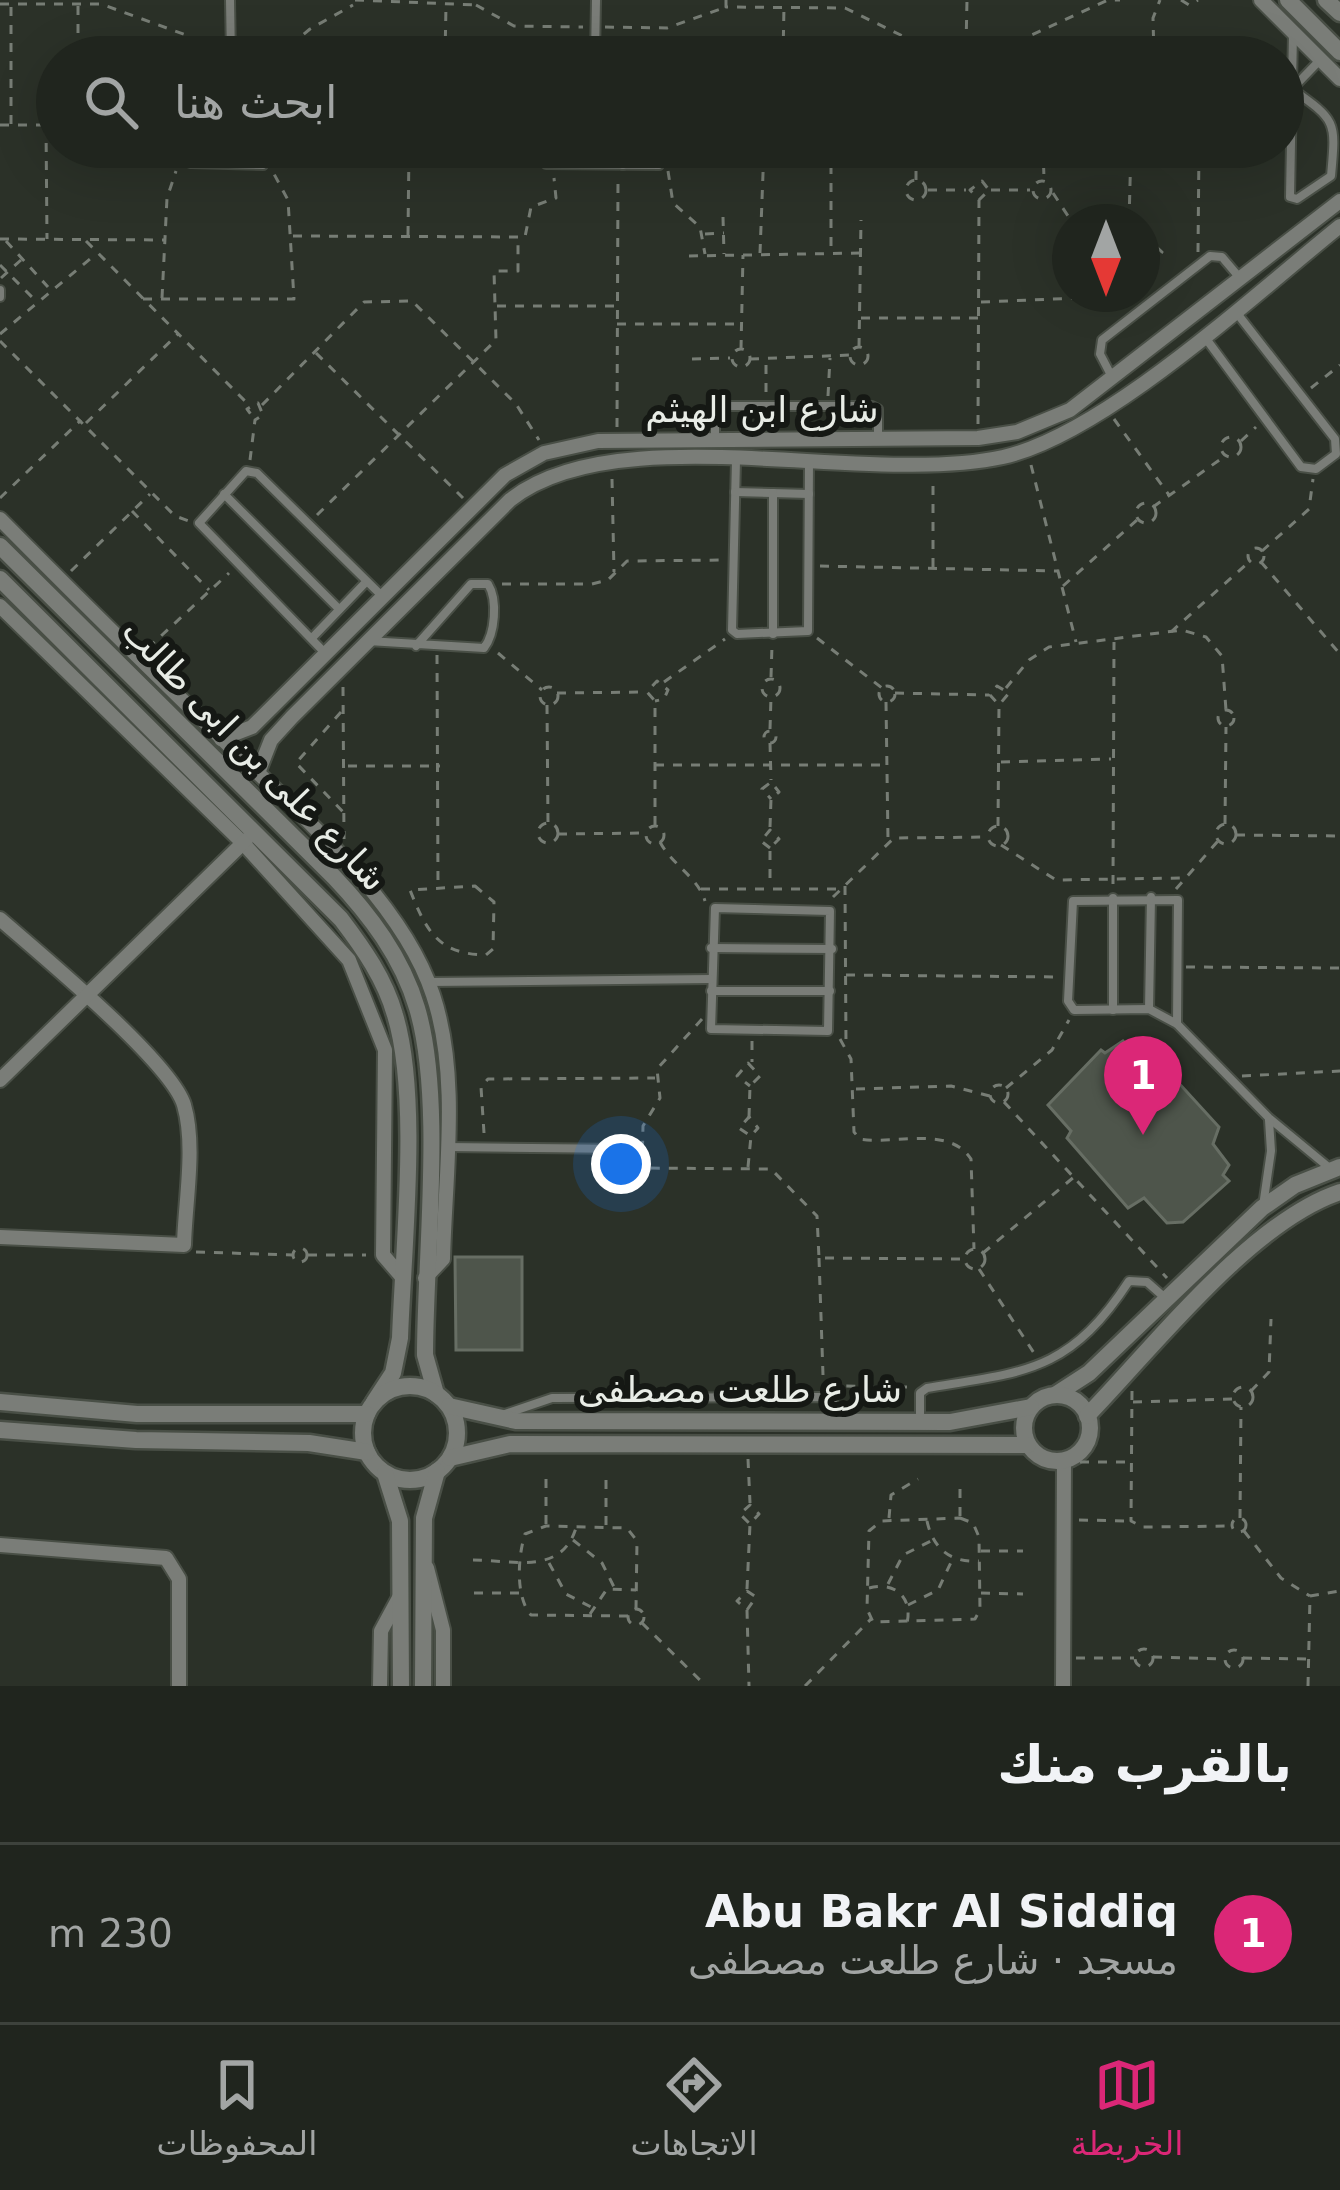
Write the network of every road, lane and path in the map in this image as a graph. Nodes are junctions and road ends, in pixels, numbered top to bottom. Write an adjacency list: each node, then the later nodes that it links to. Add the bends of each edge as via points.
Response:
1 (230, 0): 26 (lane)
2 (476, 0): 19 (path)
3 (596, 0): 29 (lane)
4 (726, 0): 20 (path, via 726,7)
5 (845, 0): 21 (path)
6 (967, 0): 32 (path)
7 (1120, 0): 33 (path)
8 (1160, 0): 34 (path)
9 (1181, 0): 10 (path)
10 (1198, 0)
11 (1261, 0): 23 (street)
12 (1288, 0): 38 (street)
13 (1326, 0): 22 (street)
14 (101, 2): 18 (path); 25 (path)
15 (356, 2): 19 (path); 27 (path)
16 (2, 3): 17 (path)
17 (11, 4): 18 (path); 44 (path)
18 (78, 4): 24 (path)
19 (446, 4): 28 (path)
20 (784, 6): 21 (path); 30 (path)
21 (845, 8): 31 (path)
22 (1340, 13)
23 (1293, 32): 35 (lane); 36 (street)
24 (78, 36)
25 (186, 36)
26 (231, 36)
27 (301, 36)
28 (445, 36)
29 (595, 36)
30 (783, 36)
31 (903, 36)
32 (966, 36)
33 (1029, 36)
34 (1153, 36)
35 (1293, 36)
36 (1297, 36)
37 (1304, 43): 39 (street)
38 (1340, 52)
39 (1320, 59): 40 (lane); 41 (street)
40 (1304, 76)
41 (1340, 80)
42 (1304, 98): 59 (lane, via 1336,128 1331,176 1297,200 1290,197)
43 (0, 125): 44 (path)
44 (11, 125): 45 (path)
45 (36, 125)
46 (46, 168): 80 (path)
47 (181, 168): 81 (path, via 170,186)
48 (268, 168): 76 (path, via 288,200)
49 (409, 168): 77 (path)
50 (547, 168): 78 (path, via 556,198 531,207 525,237)
51 (620, 168): 106 (path)
52 (664, 168): 75 (path, via 673,203)
53 (763, 168): 87 (path)
54 (831, 168): 84 (path)
55 (916, 168): 60 (path)
56 (1044, 168): 61 (path)
57 (1130, 168): 70 (path)
58 (1199, 168): 94 (path)
59 (1291, 168)
60 (916, 180): 62 (path); 62 (path, via 906,189 910,198)
61 (1044, 181): 65 (path); 66 (path)
62 (926, 190): 63 (path)
63 (970, 190): 64 (path, via 982,181); 67 (path)
64 (989, 190): 65 (path); 67 (path)
65 (1032, 190): 66 (path, via 1042,199)
66 (1051, 190): 69 (path)
67 (979, 200): 104 (path)
68 (1340, 201): 96 (street, شارع ابن الهيثم)
69 (1060, 204)
70 (1129, 204)
71 (723, 217): 74 (path)
72 (861, 220): 85 (path)
73 (1340, 226): 107 (street, شارع ابن الهيثم)
74 (724, 233): 75 (path); 90 (path)
75 (703, 234): 89 (path)
76 (293, 236): 77 (path); 102 (path, via 294,298)
77 (409, 237): 78 (path)
78 (518, 237): 105 (path, via 518,271 494,271)
79 (2, 239): 80 (path); 91 (path)
80 (47, 240): 82 (path)
81 (165, 240): 82 (path); 102 (path)
82 (86, 241): 83 (path)
83 (98, 253): 99 (path); 101 (path)
84 (831, 253): 85 (path); 87 (path)
85 (860, 253): 108 (path)
86 (743, 255): 87 (path); 90 (path); 111 (path)
87 (760, 255)
88 (688, 256): 89 (path)
89 (705, 256): 90 (path)
90 (724, 256)
91 (23, 259): 95 (path); 99 (path)
92 (0, 265): 95 (path)
93 (1160, 265): 98 (path)
94 (1198, 266): 96 (lane, via 1216,255); 98 (lane)
95 (7, 273): 97 (path); 103 (path)
96 (1240, 278): 126 (street, شارع ابن الهيثم)
97 (0, 279)
98 (1172, 285): 126 (lane, via 1102,340)
99 (50, 289): 103 (path)
100 (1052, 298): 104 (path)
101 (143, 299): 102 (path); 112 (path)
102 (162, 299)
103 (36, 301): 114 (path)
104 (979, 302): 109 (path)
105 (495, 306): 106 (path); 124 (path, via 496,340)
106 (617, 306): 110 (path)
107 (1235, 310): 113 (street, شارع ابن الهيثم); 127 (lane)
108 (860, 319): 109 (path); 115 (path)
109 (979, 319): 137 (path)
110 (617, 324): 111 (path); 140 (path)
111 (741, 324): 116 (path)
112 (178, 334): 128 (path); 135 (path)
113 (1203, 335): 132 (street, شارع ابن الهيثم); 134 (lane)
114 (0, 337): 135 (path)
115 (859, 347): 118 (path); 118 (path, via 867,352 863,364)
116 (741, 349): 120 (path); 123 (path)
117 (314, 351): 124 (path, via 364,302 412,301); 129 (path); 136 (path)
118 (851, 355): 119 (path)
119 (830, 356): 121 (path); 131 (path)
120 (732, 358): 122 (path); 123 (path, via 739,367)
121 (766, 358): 123 (path); 130 (path)
122 (692, 359)
123 (750, 359)
124 (475, 360): 136 (path); 144 (path, via 532,422)
125 (1340, 365): 127 (path)
126 (1112, 377): 137 (street, شارع ابن الهيثم, via 1053,418)
127 (1300, 396): 152 (lane, via 1338,446)
128 (249, 405): 129 (path); 133 (path)
129 (262, 405): 133 (path)
130 (766, 406): 131 (lane); 138 (lane, via 719,410)
131 (828, 406): 139 (lane, via 878,409)
132 (1106, 408): 143 (street, شارع ابن الهيثم); 158 (path)
133 (255, 420): 151 (path)
134 (1265, 420): 142 (path); 152 (lane)
135 (83, 422): 153 (path); 159 (path)
136 (399, 434): 160 (path); 166 (path)
137 (978, 438): 139 (street, شارع ابن الهيثم)
138 (715, 439): 140 (street, شارع ابن الهيثم); 141 (street, شارع ابن الهيثم)
139 (878, 439): 141 (street, شارع ابن الهيثم)
140 (617, 440): 144 (street, شارع ابن الهيثم)
141 (774, 440): 147 (street)
142 (1239, 442): 145 (path, via 1240,452); 145 (path, via 1222,442)
143 (1027, 450): 150 (street, شارع ابن الهيثم); 175 (path)
144 (544, 453): 160 (street, شارع ابن الهيثم)
145 (1225, 456): 158 (path)
146 (736, 460): 147 (street, شارع ابن الهيثم); 148 (street, شارع ابن الهيثم); 154 (lane)
147 (774, 460): 149 (street, شارع ابن الهيثم)
148 (612, 461): 176 (path); 194 (street, شارع ابن الهيثم, via 565,468 522,490)
149 (809, 461): 150 (street, شارع ابن الهيثم); 157 (lane)
150 (934, 463): 174 (path)
151 (252, 471): 155 (lane); 166 (lane)
152 (1308, 471): 168 (path, via 1309,509)
153 (152, 492): 162 (path); 165 (path, via 175,516)
154 (735, 492): 156 (lane); 169 (lane)
155 (224, 494): 165 (lane); 185 (lane)
156 (773, 494): 157 (lane); 191 (lane)
157 (809, 494): 173 (lane)
158 (1169, 495): 161 (path)
159 (0, 498)
160 (473, 507): 183 (street, شارع ابن الهيثم)
161 (1154, 507): 164 (path, via 1142,504); 164 (path, via 1152,521)
162 (132, 511): 178 (path); 182 (path)
163 (0, 519): 178 (street)
164 (1138, 519): 181 (path)
165 (199, 523): 172 (lane)
166 (308, 524): 179 (lane)
167 (0, 546): 186 (street, شارع على بن ابى طالب)
168 (1262, 551): 170 (path, via 1250,551); 171 (path)
169 (734, 560): 176 (path, via 628,561); 189 (lane)
170 (1250, 561): 171 (path); 190 (path)
171 (1261, 562): 199 (path)
172 (238, 565): 182 (path); 192 (lane)
173 (809, 566): 174 (path); 188 (lane)
174 (933, 569): 175 (path)
175 (1058, 571): 181 (path)
176 (614, 574): 180 (path, via 592,584)
177 (0, 579): 187 (street, شارع على بن ابى طالب)
178 (61, 580): 201 (street)
179 (366, 582): 183 (lane); 185 (lane)
180 (488, 584): 196 (lane); 197 (lane, via 471,584)
181 (1062, 586): 195 (path)
182 (210, 591): 201 (path)
183 (382, 596): 200 (street, شارع ابن الهيثم)
184 (0, 606): 243 (street)
185 (339, 609): 192 (lane)
186 (72, 614): 187 (street); 201 (street, شارع على بن ابى طالب)
187 (55, 631): 243 (street, شارع على بن ابى طالب)
188 (808, 631): 191 (lane); 205 (path)
189 (733, 633): 191 (lane); 204 (path)
190 (1170, 633): 193 (path); 218 (path, via 1195,632 1216,645)
191 (773, 634): 203 (path)
192 (312, 638): 200 (lane)
193 (1114, 639): 195 (path); 223 (path)
194 (368, 641): 197 (lane); 202 (street, شارع ابن الهيثم)
195 (1076, 643): 206 (path, via 1038,652)
196 (488, 644): 198 (lane); 207 (path)
197 (416, 646): 198 (lane)
198 (437, 647): 229 (path)
199 (1339, 652)
200 (325, 653): 221 (street, شارع ابن الهيثم, via 252,727)
201 (132, 663): 221 (street); 315 (street, شارع على بن ابى طالب, via 359,903 402,969 428,1082)
202 (342, 667): 217 (path); 219 (street, شارع ابن الهيثم)
203 (771, 679): 212 (path, via 763,690); 212 (path, via 780,686)
204 (662, 682): 208 (path); 213 (path, via 667,695)
205 (882, 688): 210 (path); 214 (path)
206 (1006, 688): 211 (path); 216 (path, via 1008,699)
207 (542, 690): 209 (path); 215 (path)
208 (647, 692): 209 (path); 213 (path)
209 (557, 693): 215 (path)
210 (895, 693): 211 (path); 214 (path)
211 (990, 695): 216 (path)
212 (771, 697): 226 (path, via 764,737)
213 (656, 701): 225 (path)
214 (886, 702): 227 (path)
215 (547, 705): 234 (path)
216 (999, 705): 224 (path)
217 (344, 708): 222 (path); 228 (path)
218 (1226, 710): 220 (path, via 1234,715); 220 (path, via 1217,718)
219 (292, 717): 222 (path); 230 (street, شارع ابن الهيثم, via 271,740)
220 (1226, 727): 235 (path)
221 (221, 739): 230 (street)
222 (316, 739): 233 (path, via 296,763)
223 (1113, 759): 224 (path); 251 (path)
224 (999, 762): 237 (path)
225 (655, 764): 226 (path); 236 (path)
226 (771, 764): 227 (path); 231 (path)
227 (886, 765): 247 (path)
228 (346, 766): 229 (path); 233 (path)
229 (440, 766): 255 (path)
230 (258, 773): 250 (street)
231 (771, 782): 232 (path, via 763,792); 232 (path, via 779,788)
232 (771, 799): 238 (path)
233 (346, 815): 250 (path)
234 (548, 823): 240 (path); 240 (path, via 538,830 542,842)
235 (1225, 824): 241 (path); 245 (path, via 1216,830)
236 (655, 825): 239 (path); 246 (path, via 664,832)
237 (998, 826): 244 (path); 248 (path, via 1007,832)
238 (770, 830): 249 (path, via 779,839); 249 (path, via 761,841)
239 (645, 833): 240 (path); 246 (path, via 650,843)
240 (558, 834)
241 (1236, 835): 242 (path); 245 (path)
242 (1340, 836)
243 (249, 837): 276 (street); 310 (street, via 337,945 376,1018 388,1081); 314 (street, شارع على بن ابى طالب, via 341,919 395,1012 406,1082)
244 (988, 837): 247 (path); 248 (path)
245 (1218, 841): 252 (path)
246 (660, 842): 256 (path, via 701,889)
247 (888, 842): 254 (path)
248 (1000, 845): 253 (path)
249 (770, 848): 256 (path)
250 (343, 863): 272 (street, via 394,920)
251 (1113, 878): 252 (path); 253 (path)
252 (1180, 878): 259 (path)
253 (1056, 880): 261 (path)
254 (845, 884): 257 (path); 269 (path)
255 (439, 887): 266 (path, via 410,894 441,945); 266 (path, via 480,886 492,897 492,951)
256 (770, 889): 257 (path)
257 (839, 889): 262 (path)
258 (1151, 897): 259 (lane); 260 (lane); 279 (lane)
259 (1174, 897): 267 (lane)
260 (1112, 898): 261 (lane); 278 (lane)
261 (1073, 901): 270 (lane)
262 (830, 910): 264 (lane, via 716,908); 265 (lane)
263 (0, 920): 276 (street)
264 (711, 948): 265 (lane); 271 (lane)
265 (832, 950): 275 (lane)
266 (464, 954): 273 (path)
267 (1178, 967): 268 (path); 281 (lane)
268 (1340, 968)
269 (846, 975): 270 (path); 284 (path)
270 (1069, 977): 277 (lane)
271 (711, 979): 273 (lane); 274 (lane)
272 (428, 982): 273 (lane); 298 (street, via 444,1039)
273 (463, 982)
274 (711, 991): 275 (lane); 280 (lane)
275 (830, 991): 282 (lane)
276 (88, 996): 289 (street); 307 (street, via 181,1097)
277 (1074, 1010): 278 (lane); 291 (path, via 1052,1050)
278 (1112, 1010): 279 (lane)
279 (1149, 1010): 281 (lane)
280 (711, 1016): 283 (lane, via 716,1033); 288 (path, via 693,1024)
281 (1178, 1024): 287 (lane)
282 (828, 1030): 283 (lane); 284 (path)
283 (752, 1033): 285 (path)
284 (846, 1046): 292 (path)
285 (752, 1064): 290 (path, via 760,1076); 290 (path, via 737,1076)
286 (1340, 1072): 287 (path)
287 (1229, 1077): 296 (lane)
288 (656, 1078): 299 (path, via 488,1079 481,1087); 302 (path, via 660,1102 643,1126 642,1168)
289 (0, 1080)
290 (750, 1086): 295 (path)
291 (1006, 1088): 293 (path, via 995,1086); 294 (path)
292 (854, 1089): 293 (path, via 951,1086); 308 (path, via 860,1139 945,1140 964,1148 975,1168)
293 (990, 1096): 294 (path)
294 (1004, 1102): 303 (path)
295 (749, 1117): 297 (path, via 758,1128); 297 (path, via 739,1128)
296 (1269, 1118): 301 (lane); 305 (lane)
297 (751, 1136): 302 (path)
298 (446, 1147): 299 (lane); 315 (street, via 443,1258)
299 (485, 1147): 300 (lane)
300 (629, 1149)
301 (1336, 1168): 305 (street)
302 (748, 1169): 311 (path, via 771,1169 818,1216)
303 (1074, 1177): 309 (path); 316 (path)
304 (1340, 1192): 319 (street, via 1262,1237)
305 (1262, 1208): 316 (street)
306 (0, 1237): 307 (street)
307 (184, 1245): 310 (path, via 204,1255)
308 (974, 1249): 309 (path); 312 (path)
309 (983, 1253): 313 (path)
310 (383, 1255): 314 (street)
311 (819, 1258): 312 (path); 320 (path, via 823,1375 838,1385)
312 (964, 1258): 313 (path)
313 (980, 1269): 318 (path)
314 (402, 1277): 329 (street, شارع على بن ابى طالب, via 398,1356)
315 (425, 1277): 324 (street, شارع على بن ابى طالب, via 425,1355)
316 (1171, 1293): 318 (lane, via 1130,1281 1100,1321); 322 (street)
317 (1271, 1318): 321 (path, via 1269,1372)
318 (1041, 1364): 320 (lane, via 979,1384)
319 (1131, 1370): 326 (path); 330 (street)
320 (927, 1388): 331 (lane)
321 (1251, 1391): 323 (path, via 1239,1388); 328 (path, via 1253,1401)
322 (1055, 1395): 327 (street); 330 (street)
323 (1233, 1399): 326 (path); 328 (path)
324 (443, 1400): 329 (street, via 404,1386); 331 (street, شارع طلعت مصطفى, via 497,1418); 338 (street, via 456,1441)
325 (0, 1402): 329 (street, via 136,1414)
326 (1132, 1402): 337 (path)
327 (1031, 1407): 331 (street, شارع طلعت مصطفى); 334 (street)
328 (1241, 1407): 346 (path)
329 (370, 1408): 335 (street)
330 (1088, 1416): 336 (street, via 1088,1439)
331 (920, 1422)
332 (0, 1430): 335 (street)
333 (747, 1444): 334 (street, شارع طلعت مصطفى); 338 (street, شارع طلعت مصطفى, via 510,1444); 344 (path)
334 (1028, 1445): 336 (street)
335 (367, 1452): 339 (street)
336 (1064, 1460): 337 (path); 348 (street)
337 (1132, 1462): 350 (path)
338 (443, 1464): 339 (street, via 403,1479); 362 (street, via 424,1518)
339 (386, 1473): 377 (street, via 400,1521)
340 (546, 1478): 352 (path)
341 (918, 1479): 349 (path, via 891,1495)
342 (606, 1480): 354 (path)
343 (960, 1482): 345 (path)
344 (750, 1505): 351 (path, via 759,1514); 351 (path, via 740,1514)
345 (960, 1518): 347 (path); 360 (path, via 977,1530)
346 (1240, 1518): 355 (path); 356 (path)
347 (927, 1519): 349 (path); 358 (path)
348 (1064, 1519): 350 (path); 389 (street)
349 (889, 1520): 370 (path, via 866,1537)
350 (1131, 1521): 355 (path)
351 (750, 1524): 372 (path)
352 (546, 1526): 353 (path); 365 (path, via 525,1534)
353 (576, 1526): 354 (path); 357 (path)
354 (606, 1526): 371 (path, via 634,1533)
355 (1232, 1526): 356 (path)
356 (1244, 1531): 379 (path, via 1281,1578)
357 (572, 1540): 366 (path); 369 (path, via 596,1556)
358 (933, 1540): 363 (path); 368 (path, via 903,1556)
359 (0, 1545): 397 (street, via 166,1558 179,1579)
360 (979, 1551): 361 (path); 367 (path)
361 (1023, 1551)
362 (423, 1558): 395 (street, via 439,1605); 396 (street)
363 (953, 1558): 367 (path); 380 (path, via 938,1590)
364 (473, 1560): 365 (path)
365 (520, 1560): 366 (path); 375 (path)
366 (549, 1561): 381 (path, via 560,1587)
367 (979, 1561): 376 (path)
368 (888, 1586): 370 (path); 380 (path)
369 (614, 1587): 371 (path); 381 (path)
370 (867, 1589): 386 (path)
371 (636, 1590): 382 (path)
372 (747, 1591): 383 (path, via 737,1601); 383 (path, via 757,1598)
373 (1340, 1592): 379 (path)
374 (474, 1593): 375 (path)
375 (523, 1593): 384 (path, via 531,1615)
376 (980, 1593): 378 (path); 388 (path, via 971,1621)
377 (401, 1594): 398 (street, via 381,1631); 399 (street)
378 (1023, 1594)
379 (1310, 1597): 394 (path)
380 (908, 1605): 388 (path)
381 (592, 1607): 384 (path)
382 (636, 1609): 385 (path); 387 (path)
383 (747, 1610): 401 (path)
384 (590, 1616): 385 (path)
385 (628, 1616): 387 (path, via 632,1625)
386 (871, 1619): 388 (path); 402 (path)
387 (642, 1623): 400 (path)
388 (907, 1623)
389 (1063, 1658): 390 (path); 403 (street)
390 (1135, 1658): 391 (path, via 1144,1649); 391 (path, via 1144,1668)
391 (1154, 1658): 392 (path)
392 (1224, 1658): 393 (path, via 1234,1649); 393 (path, via 1232,1668)
393 (1243, 1658): 394 (path)
394 (1308, 1659): 404 (path)
395 (443, 1676): 396 (street)
396 (423, 1682)
397 (179, 1686)
398 (380, 1686)
399 (401, 1686)
400 (706, 1686)
401 (749, 1686)
402 (805, 1686)
403 (1063, 1686)
404 (1308, 1686)

